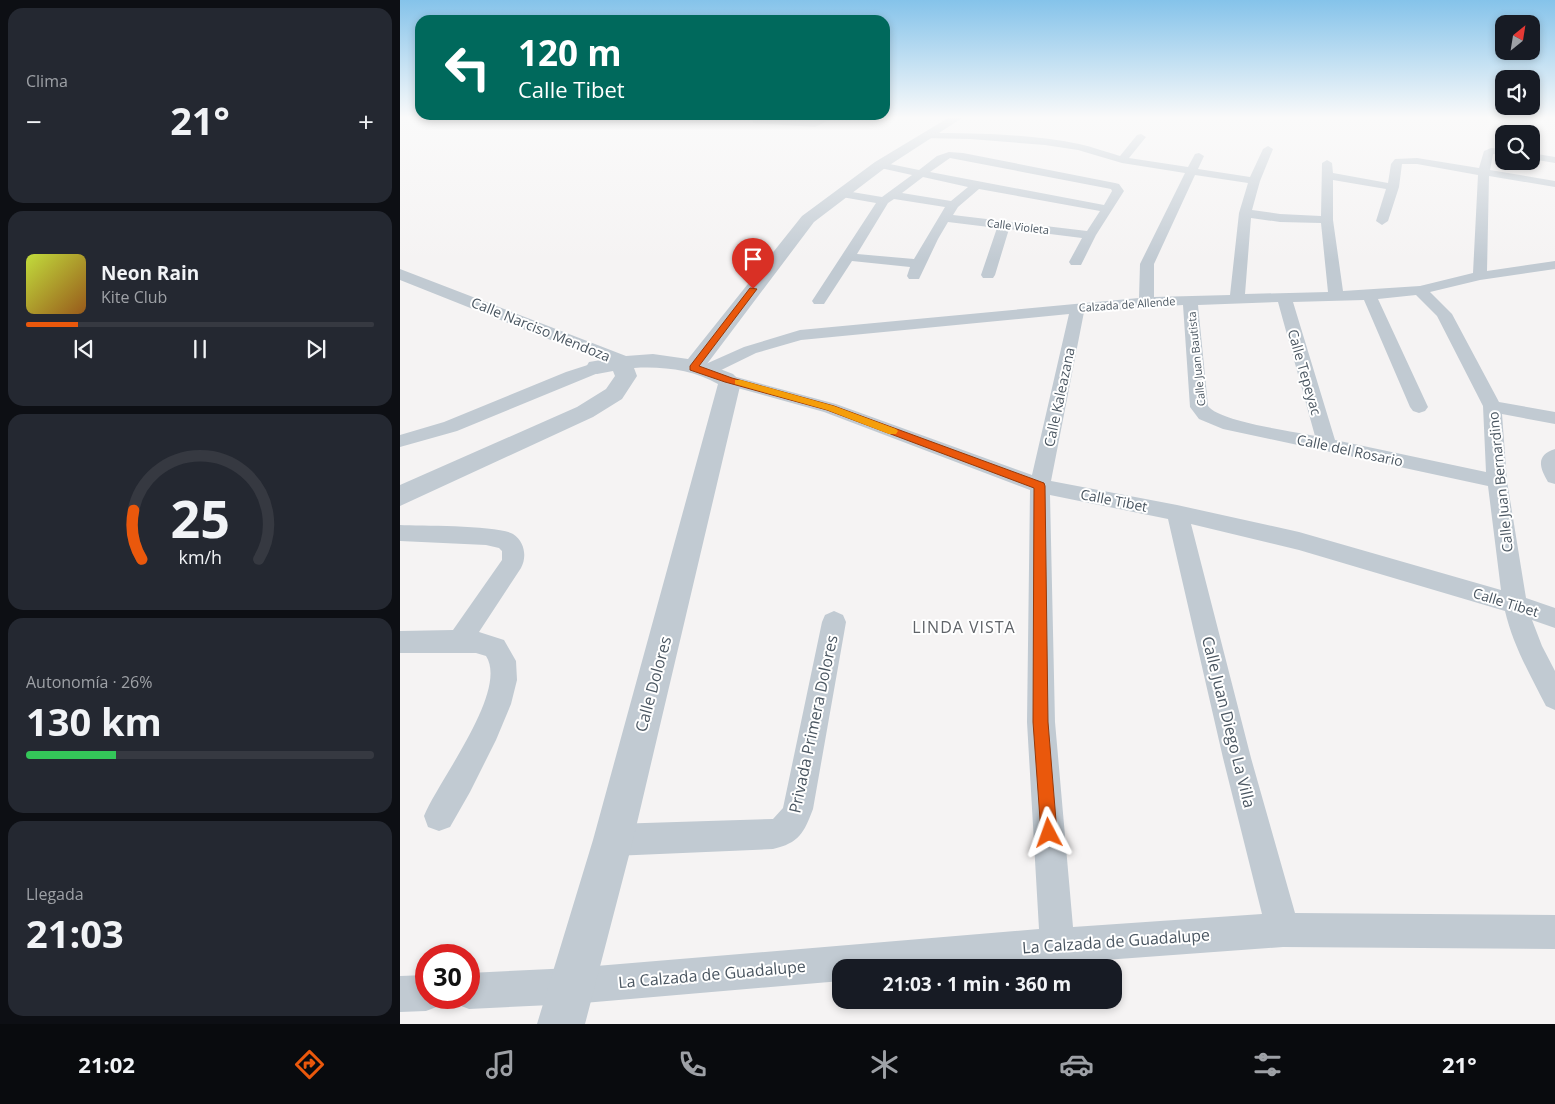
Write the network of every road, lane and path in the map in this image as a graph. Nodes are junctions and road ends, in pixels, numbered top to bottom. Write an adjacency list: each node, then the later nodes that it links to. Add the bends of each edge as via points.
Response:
1 (879, 166): 20 (street, Calle Dolores)
2 (883, 166): 14 (street)
3 (932, 166): 14 (street)
4 (1013, 166): 23 (street, via 1115,186 1118,191)
5 (1155, 166): 12 (street)
6 (1193, 166): 12 (street)
7 (1261, 166): 16 (street)
8 (1327, 166): 15 (street)
9 (1396, 166): 19 (street)
10 (1441, 166): 13 (street)
11 (1485, 166): 13 (street)
12 (1190, 172): 16 (street); 44 (street, via 1147,264)
13 (1484, 172): 17 (street); 35 (street)
14 (919, 174): 18 (street); 21 (street)
15 (1328, 176): 19 (street); 26 (street)
16 (1254, 181): 24 (street)
17 (1555, 184)
18 (977, 186): 22 (street); 23 (street)
19 (1393, 186): 27 (street)
20 (840, 194): 21 (street); 47 (street, Calle Dolores, via 803,224)
21 (888, 198): 22 (street); 30 (street)
22 (953, 204): 25 (street)
23 (1108, 209): 29 (street)
24 (1245, 213): 26 (street); 41 (street)
25 (946, 218): 28 (street, Calle Violeta); 30 (street, via 916,270)
26 (1327, 220): 39 (street)
27 (1382, 221)
28 (1004, 225): 29 (street, Calle Violeta); 34 (street)
29 (1090, 235): 31 (street)
30 (849, 257): 42 (street)
31 (1076, 262)
32 (1555, 265): 35 (street, Calzada de Allende)
33 (400, 274): 46 (street, Calle Narciso Mendoza, via 604,354)
34 (988, 275)
35 (1480, 276): 37 (street, Calzada de Allende)
36 (400, 287): 48 (street, Calle Narciso Mendoza)
37 (1420, 290): 38 (street, Calzada de Allende); 49 (street, Calle Juan Bernardino, via 1444,314)
38 (1369, 295): 39 (street, Calzada de Allende); 50 (street)
39 (1336, 296): 40 (street, Calzada de Allende)
40 (1284, 297): 41 (street, Calzada de Allende); 54 (street, Calle Tepeyac)
41 (1237, 299): 43 (street, Calzada de Allende)
42 (819, 301)
43 (1190, 301): 44 (street, Calzada de Allende); 51 (street, Calle Juan Bautista, via 1199,407)
44 (1146, 302): 45 (street, Calzada de Allende)
45 (1078, 307): 47 (street, Calzada de Allende, via 792,336); 60 (street, Calle Kaleazana)
46 (624, 369): 47 (street); 48 (street); 56 (street, Calle Narciso Mendoza, via 614,394 585,412)
47 (702, 371): 60 (street, Calle Tibet, via 830,408); 71 (street, Calle Dolores, via 722,419)
48 (599, 373): 53 (street, via 562,382 459,424); 56 (street, Calle Narciso Mendoza, via 601,385 596,391)
49 (1492, 406): 52 (street); 58 (street, Calle Juan Bernardino)
50 (1419, 407)
51 (1205, 415): 54 (street, Calle del Rosario, via 1223,423)
52 (1555, 418)
53 (400, 441)
54 (1327, 446): 58 (street, Calle del Rosario)
55 (1555, 456): 57 (street, via 1550,462)
56 (467, 460): 59 (street, Calle Narciso Mendoza); 61 (street, Calle Narciso Mendoza)
57 (1555, 477)
58 (1497, 481): 64 (street, Calle Juan Bernardino)
59 (400, 483)
60 (1040, 486): 62 (street, Calle Tibet); 74 (street, Calle Kaleazana, via 1041,722)
61 (400, 496)
62 (1177, 513): 64 (street, Calle Tibet, via 1299,541); 72 (street, Calle Juan Diego La Villa)
63 (400, 533): 68 (street, via 486,537 505,540 513,548 512,562)
64 (1515, 604): 65 (street, Calle Tibet); 69 (street, Calle Juan Bernardino, via 1522,630)
65 (1555, 618)
66 (834, 622): 71 (street, Privada Primera Dolores, via 798,809 788,828 773,834)
67 (400, 642): 68 (street)
68 (459, 642): 70 (street, via 494,648 504,660 505,670 501,693 490,722)
69 (1555, 697)
70 (439, 816)
71 (613, 840): 78 (street, Calle Dolores)
72 (1283, 930): 73 (street, La Calzada de Guadalupe); 74 (street, La Calzada de Guadalupe)
73 (1555, 932)
74 (1057, 945): 78 (street, La Calzada de Guadalupe)
75 (415, 993): 77 (street)
76 (480, 993): 78 (street, La Calzada de Guadalupe)
77 (400, 994)
78 (566, 1005)

